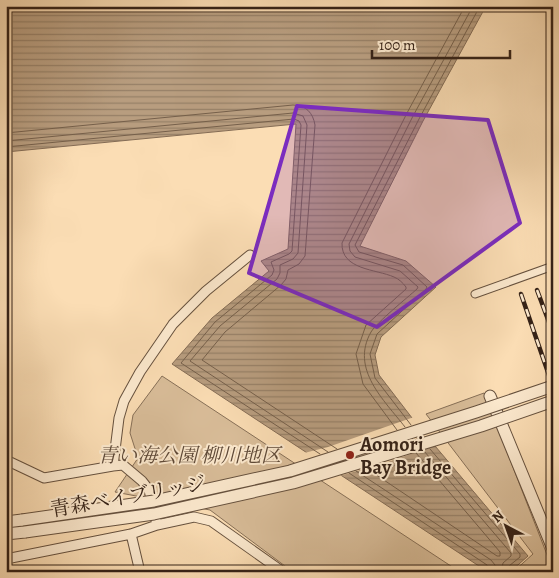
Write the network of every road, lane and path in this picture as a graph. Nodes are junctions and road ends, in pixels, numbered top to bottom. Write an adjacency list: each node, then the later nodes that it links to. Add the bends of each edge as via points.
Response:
1 (250, 255): 8 (street, via 206,291 173,324 140,372 124,401 119,418)
2 (553, 266): 3 (street)
3 (475, 294)
4 (553, 386): 9 (street, 青森ベイブリッジ, bridge, via 290,471 154,501)
5 (490, 396): 13 (street)
6 (553, 401): 9 (street, 青森ベイブリッジ, bridge, via 293,483 154,514)
7 (6, 460): 8 (street, via 44,478)
8 (113, 466): 10 (street, via 123,465 149,490)
9 (14, 524): 11 (street)
10 (157, 525): 12 (street); 16 (street, via 194,517 210,521)
11 (6, 534)
12 (131, 534): 14 (street); 15 (street)
13 (553, 549)
14 (6, 559)
15 (140, 572)
16 (283, 572)

